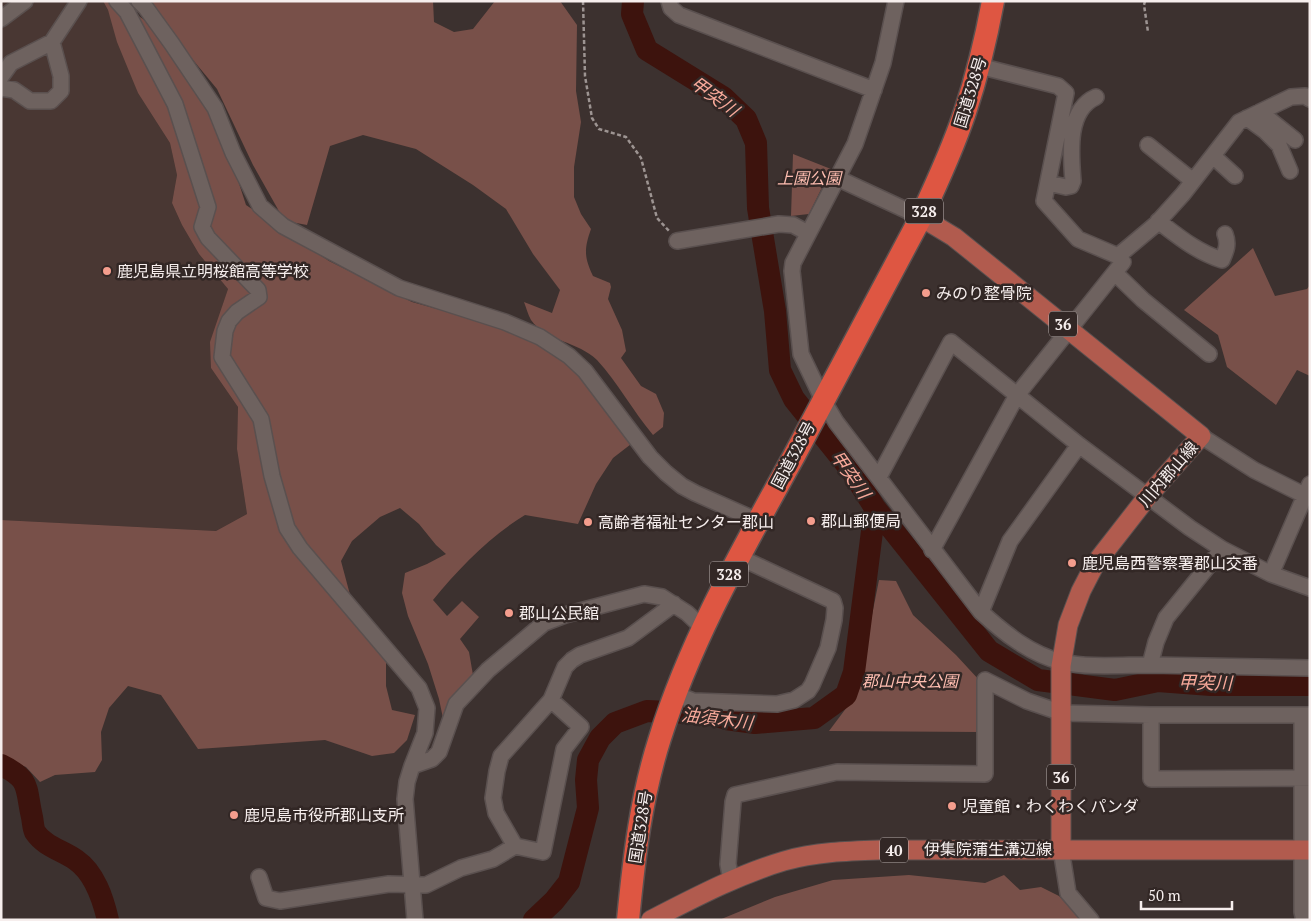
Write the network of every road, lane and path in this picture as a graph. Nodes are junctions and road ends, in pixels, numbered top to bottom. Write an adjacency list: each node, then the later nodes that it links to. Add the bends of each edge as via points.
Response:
1 (25, 1): 10 (street)
2 (79, 1): 12 (street)
3 (117, 1): 61 (street, via 127,12 175,104 208,207 202,227 208,238 258,290 259,297 229,320 222,357 261,419 272,476 287,528 300,548 419,688 427,708 425,733)
4 (139, 1): 44 (street, via 216,108 233,153 260,206 283,226 398,288 505,322 540,337 570,356 585,371 650,457 666,473 695,493)
5 (583, 1): 32 (path, via 585,76 592,118 599,129 626,137 641,158 657,218)
6 (669, 1): 16 (street, via 670,8 679,15)
7 (896, 1): 16 (street)
8 (993, 1): 13 (highway, 国道328号 / 328)
9 (1145, 1): 11 (path)
10 (1, 19)
11 (1148, 32)
12 (52, 42): 14 (street, via 12,64); 15 (street, via 61,76 61,91 51,100 30,101 14,90)
13 (979, 66): 27 (street, via 1058,86 1066,93); 28 (highway, 国道328号 / 328, via 962,121)
14 (1, 77)
15 (1, 88)
16 (874, 90): 25 (street, via 855,144)
17 (1096, 97): 27 (street, via 1082,105 1072,132 1071,186)
18 (1310, 99): 19 (street, via 1291,97)
19 (1253, 115): 20 (street); 22 (street, via 1239,122); 23 (street, via 1279,145)
20 (1295, 140)
21 (1148, 145): 26 (street)
22 (1213, 156): 24 (street); 26 (street)
23 (1290, 171)
24 (1235, 176)
25 (837, 178): 28 (street); 30 (street)
26 (1193, 181): 29 (street)
27 (1048, 183): 33 (street, via 1044,201 1078,239)
28 (920, 218): 35 (main road, 川内郡山線 / 36, via 954,237); 38 (highway, 国道328号 / 328)
29 (1158, 221): 31 (street, via 1205,255 1222,260 1227,248); 33 (street)
30 (808, 233): 32 (street, via 793,225 779,224); 38 (street, via 792,271 801,354)
31 (1225, 234)
32 (677, 241)
33 (1118, 256): 34 (street, via 1123,262)
34 (1115, 273): 35 (street); 36 (street)
35 (1070, 330): 37 (street); 39 (main road, 川内郡山線 / 36)
36 (1209, 354)
37 (1017, 395): 40 (street); 41 (street, via 951,342); 46 (street)
38 (822, 403): 41 (street); 44 (highway, 国道328号 / 328)
39 (1201, 436): 42 (street, via 1254,470); 43 (main road, 川内郡山線 / 36)
40 (1079, 445): 43 (street); 51 (street, via 1010,542)
41 (879, 477): 46 (street)
42 (1308, 493): 48 (street)
43 (1148, 496): 45 (street); 53 (main road, 川内郡山線 / 36, via 1095,564 1080,591 1068,625)
44 (758, 521): 47 (highway, 国道328号 / 328)
45 (1222, 549): 48 (street); 54 (street, via 1166,618)
46 (932, 550): 51 (street)
47 (739, 557): 52 (highway, 国道328号 / 328); 56 (street, via 833,602 834,620 828,648 812,685 794,700 776,704 693,701)
48 (1271, 574): 49 (street)
49 (1310, 588)
50 (674, 604): 52 (street); 57 (street, via 628,638 572,660 565,667); 61 (street, via 662,597 644,594 544,623 494,665 456,704 439,752 432,759)
51 (981, 612): 53 (street, via 1003,632)
52 (703, 628): 56 (highway, 国道328号 / 328)
53 (1062, 664): 54 (street); 58 (main road, 川内郡山線 / 36)
54 (1150, 666): 55 (street)
55 (1310, 668)
56 (674, 696): 70 (highway, 国道328号 / 328, via 642,806)
57 (551, 700): 63 (street, via 501,756 496,771 492,798 496,813); 63 (street, via 581,727 564,749 543,852)
58 (1062, 709): 59 (street); 64 (main road, 川内郡山線 / 36); 67 (street, via 1027,701 984,680 985,774 837,772 735,795 728,864)
59 (1151, 715): 60 (street); 62 (street, via 1151,779)
60 (1306, 715): 62 (street)
61 (412, 766): 68 (street, via 405,799)
62 (1306, 778): 65 (street)
63 (515, 846): 68 (street, via 492,859 460,868 426,885)
64 (1061, 849): 65 (main road, 伊集院蒲生溝辺線 / 40); 67 (main road, 伊集院蒲生溝辺線 / 40, via 834,852 785,861); 72 (street, via 1068,893)
65 (1306, 850): 73 (street)
66 (259, 877): 68 (street, via 266,898 280,901 389,884)
67 (731, 880): 71 (main road, 伊集院蒲生溝辺線 / 40)
68 (412, 886): 69 (street)
69 (415, 920)
70 (628, 920)
71 (650, 920)
72 (1091, 920)
73 (1304, 920)

